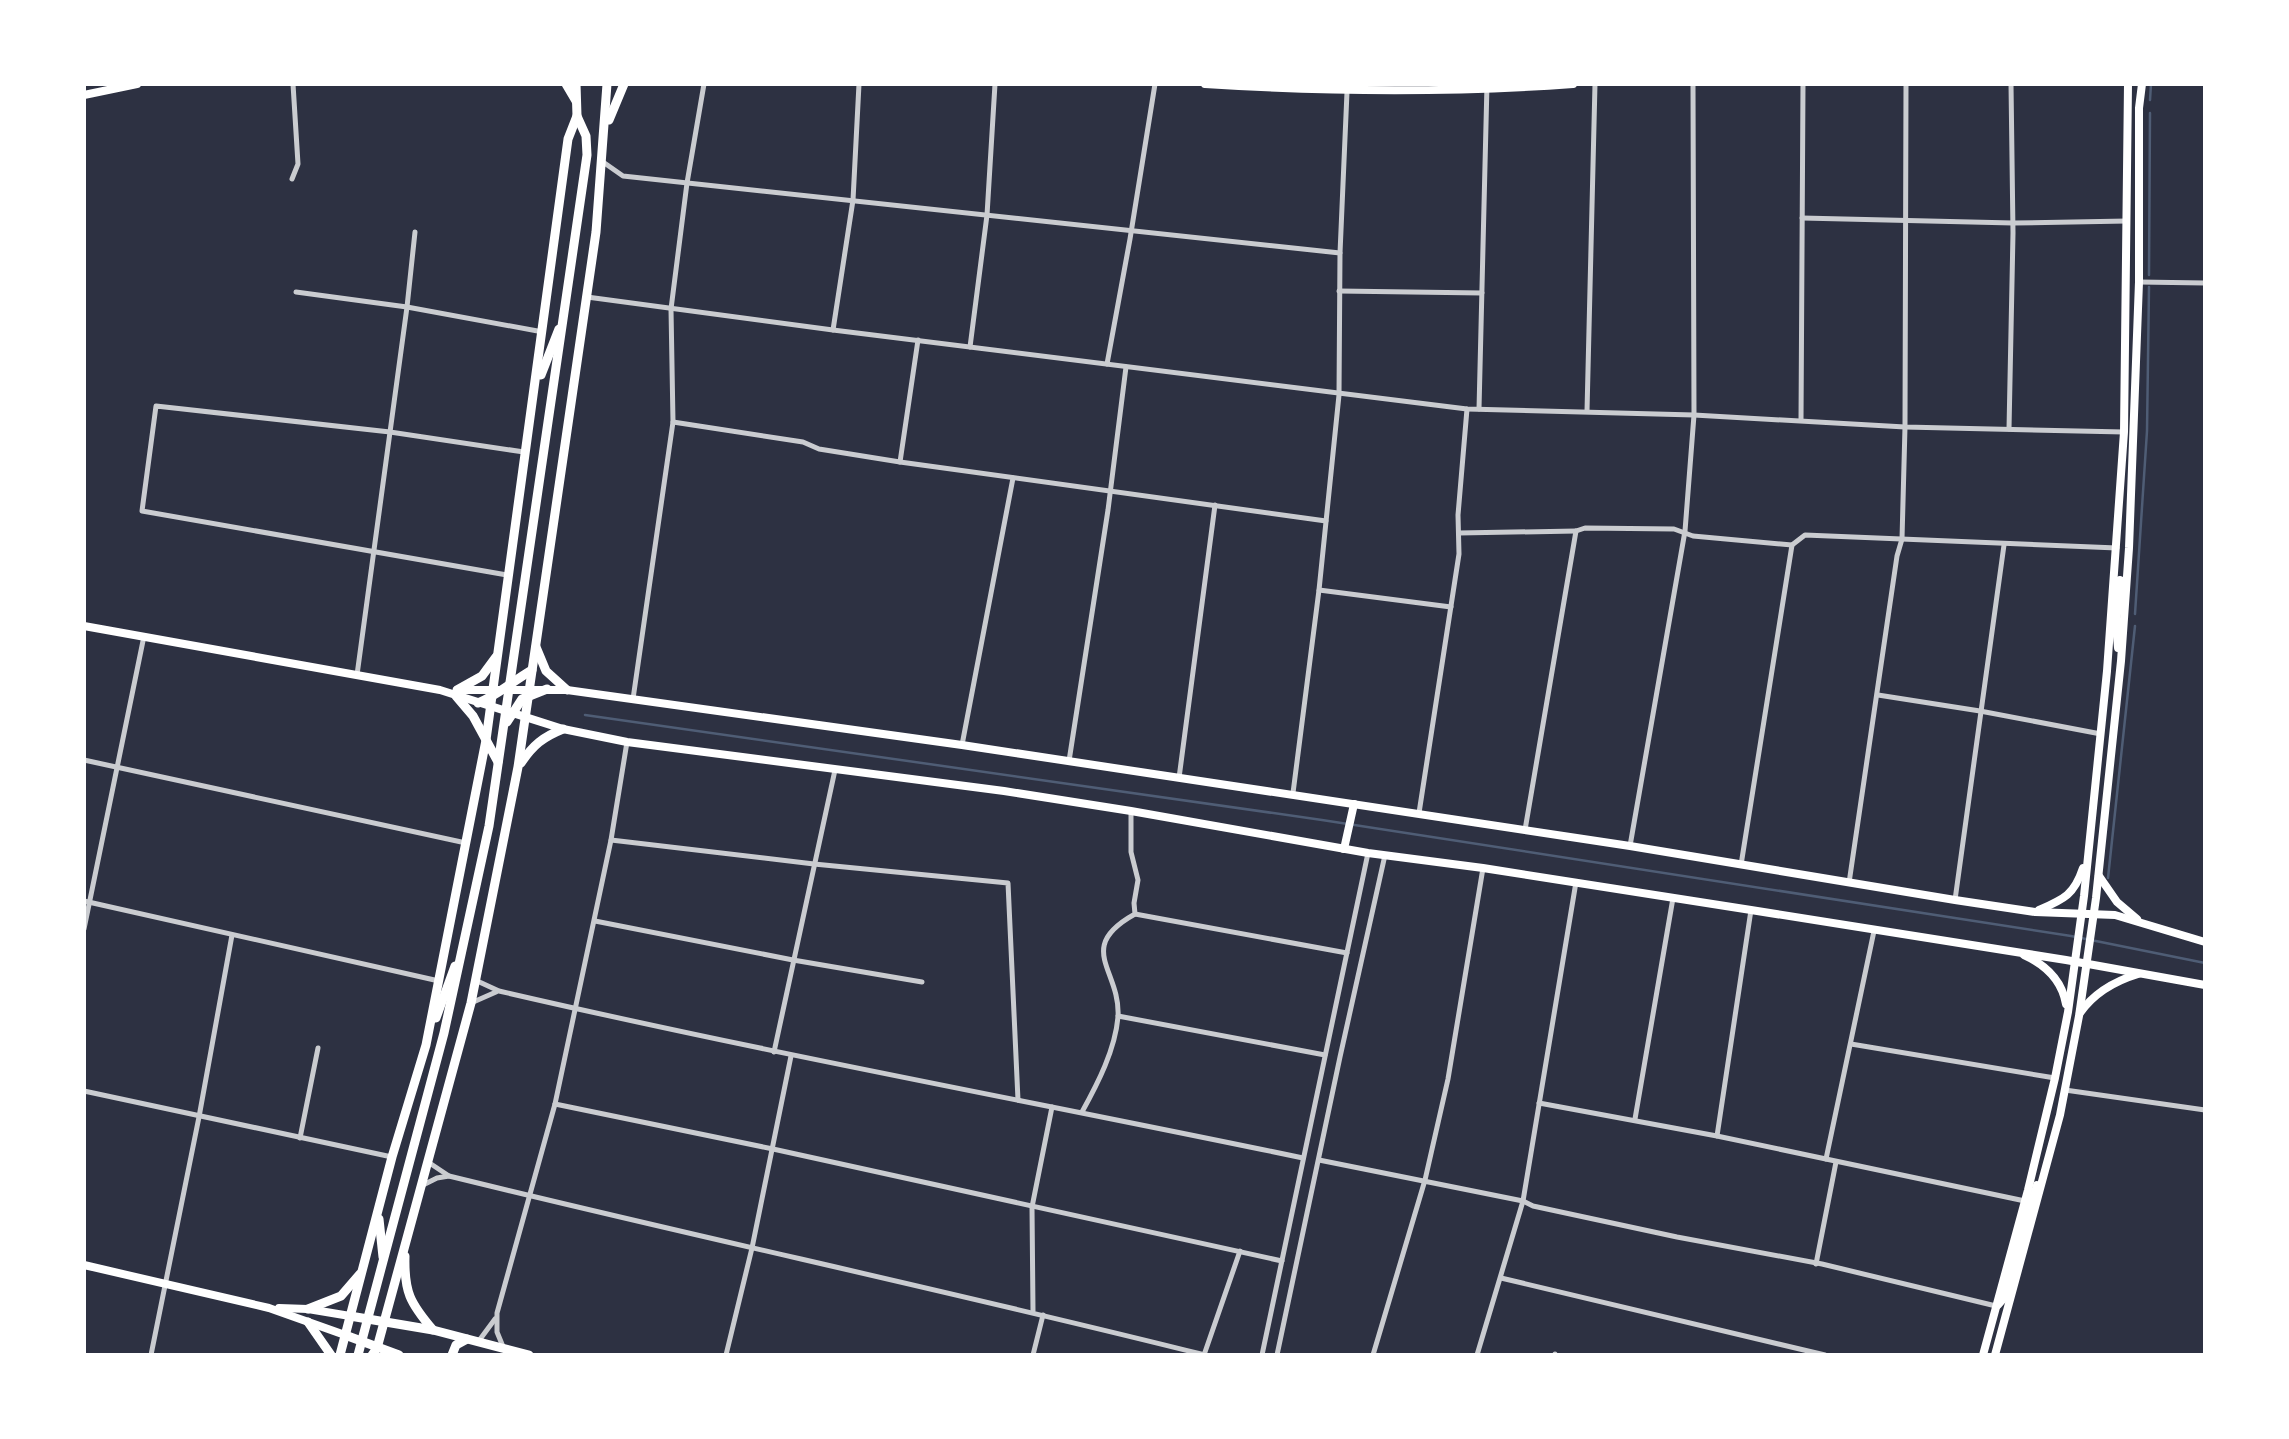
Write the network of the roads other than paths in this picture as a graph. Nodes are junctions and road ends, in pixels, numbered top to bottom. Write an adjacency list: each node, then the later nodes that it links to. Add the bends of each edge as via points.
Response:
1 (138, 84): 22 (main road)
2 (293, 84): 28 (street, via 298,164)
3 (566, 84): 23 (main road)
4 (576, 84): 23 (main road)
5 (607, 84): 25 (main road)
6 (624, 84): 25 (main road)
7 (704, 84): 29 (street)
8 (859, 84): 30 (street)
9 (995, 84): 31 (street)
10 (1155, 84): 36 (street)
11 (1205, 84): 21 (main road)
12 (1573, 84): 20 (main road)
13 (1595, 84): 59 (street)
14 (1693, 84): 60 (street)
15 (1803, 84): 32 (street)
16 (1906, 84): 33 (street)
17 (2011, 84): 35 (street)
18 (2127, 84): 27 (main road)
19 (2142, 84): 39 (main road)
20 (1487, 87): 21 (main road); 43 (street)
21 (1347, 92): 38 (street)
22 (84, 95)
23 (577, 102): 24 (main road)
24 (577, 116): 47 (main road, via 586,136 587,155); 49 (main road, via 568,139)
25 (604, 135): 26 (main road)
26 (603, 162): 29 (street, via 624,176); 44 (main road)
27 (2127, 169): 34 (main road); 39 (main road, via 2132,195 2132,270)
28 (292, 179)
29 (687, 183): 30 (street); 46 (street)
30 (853, 200): 31 (street); 48 (street)
31 (987, 215): 36 (street); 51 (street)
32 (1802, 218): 33 (street); 61 (street)
33 (1907, 220): 35 (street); 64 (street)
34 (2127, 221): 35 (street); 62 (main road)
35 (2012, 223): 65 (street)
36 (1130, 230): 38 (street); 52 (street)
37 (415, 232): 45 (street)
38 (1340, 253): 41 (street)
39 (2139, 282): 40 (street); 56 (main road); 62 (main road, via 2130,296 2130,383)
40 (2205, 283)
41 (1339, 291): 43 (street); 55 (street)
42 (296, 292): 45 (street)
43 (1482, 293): 58 (street)
44 (587, 297): 46 (street); 88 (main road)
45 (407, 307): 49 (street); 66 (street)
46 (671, 309): 48 (street); 63 (street)
47 (565, 311): 54 (main road); 95 (main road)
48 (833, 330): 50 (street)
49 (543, 332): 54 (main road)
50 (918, 340): 51 (street); 69 (street)
51 (971, 347): 52 (street)
52 (1107, 364): 53 (street)
53 (1126, 367): 55 (street); 71 (street)
54 (536, 389): 68 (main road)
55 (1339, 395): 57 (street); 73 (street)
56 (2135, 400): 80 (main road, via 2128,429 2123,537); 90 (main road)
57 (1467, 409): 58 (street); 76 (street)
58 (1479, 409): 59 (street)
59 (1587, 411): 60 (street)
60 (1694, 415): 61 (street); 75 (street)
61 (1801, 420): 64 (street)
62 (2124, 421): 67 (main road)
63 (673, 422): 69 (street); 99 (street)
64 (1905, 427): 65 (street); 77 (street)
65 (2009, 429): 67 (street)
66 (390, 432): 68 (street); 81 (street); 81 (street, via 156,406 142,511)
67 (2124, 432): 80 (main road)
68 (524, 452): 82 (main road)
69 (900, 462): 70 (street)
70 (1013, 478): 71 (street); 109 (street)
71 (1111, 493): 72 (street); 111 (street)
72 (1215, 505): 73 (street); 116 (street)
73 (1325, 521): 83 (street)
74 (1576, 531): 75 (street); 76 (street); 121 (street)
75 (1685, 531): 78 (street, via 1693,536); 125 (street)
76 (1459, 533): 84 (street)
77 (1902, 539): 78 (street, via 1805,535); 79 (street); 98 (street)
78 (1792, 545): 131 (street)
79 (2004, 545): 80 (street); 102 (street)
80 (2117, 548): 86 (main road); 90 (main road, via 2121,558 2116,625)
81 (372, 552): 82 (street); 92 (street)
82 (507, 575): 89 (main road)
83 (1319, 590): 84 (street); 117 (street)
84 (1451, 607): 120 (street)
85 (84, 626): 87 (main road)
86 (2110, 633): 100 (main road, via 2108,694); 106 (main road)
87 (144, 636): 92 (main road); 113 (street)
88 (535, 645): 91 (main road); 94 (main road, via 546,671)
89 (498, 652): 95 (main road); 96 (main road, via 491,667)
90 (2121, 661): 100 (main road)
91 (532, 670): 95 (main road); 97 (main road)
92 (357, 676): 96 (main road)
93 (547, 689): 94 (main road); 97 (main road)
94 (567, 690): 99 (main road)
95 (501, 692): 96 (main road); 97 (main road); 101 (main road); 103 (main road); 103 (main road); 107 (main road)
96 (457, 693): 101 (main road); 107 (main road)
97 (529, 693): 103 (main road); 104 (main road)
98 (1878, 695): 102 (street); 135 (street)
99 (633, 699): 109 (main road)
100 (2116, 702): 123 (main road)
101 (478, 703)
102 (1980, 711): 106 (street); 138 (street)
103 (508, 713): 104 (main road); 112 (main road)
104 (525, 718): 105 (main road); 114 (main road)
105 (563, 730): 108 (main road); 114 (main road, via 536,742)
106 (2101, 734): 123 (main road, via 2104,742 2096,809); 127 (main road)
107 (486, 740): 112 (main road); 124 (main road)
108 (627, 742): 115 (main road); 122 (street)
109 (962, 746): 111 (main road)
110 (84, 760): 113 (street)
111 (1069, 761): 116 (main road)
112 (499, 762): 150 (main road)
113 (116, 767): 124 (street); 137 (street)
114 (518, 767): 157 (main road)
115 (835, 769): 119 (main road); 130 (street)
116 (1179, 778): 117 (main road)
117 (1293, 793): 118 (main road)
118 (1353, 809): 120 (main road); 126 (main road)
119 (1131, 811): 126 (main road); 143 (street, via 1131,852 1138,880)
120 (1419, 813): 121 (main road)
121 (1525, 830): 125 (main road)
122 (611, 840): 130 (street); 144 (street)
123 (2102, 840): 133 (main road)
124 (466, 843): 158 (main road)
125 (1630, 846): 131 (main road)
126 (1344, 849): 128 (main road)
127 (2087, 852): 140 (main road, via 2080,880 2069,896); 141 (main road)
128 (1368, 853): 129 (main road); 152 (street)
129 (1385, 855): 132 (main road); 164 (street)
130 (814, 864): 155 (street); 179 (street, via 1007,883)
131 (1741, 864): 135 (main road)
132 (1483, 868): 134 (main road); 198 (street, via 1448,1079)
133 (2098, 874): 142 (main road); 145 (main road, via 2117,902)
134 (1576, 883): 136 (main road); 180 (street)
135 (1849, 883): 138 (main road)
136 (1673, 898): 139 (main road); 186 (street)
137 (87, 901): 146 (street); 148 (street)
138 (1955, 901): 140 (main road)
139 (1751, 910): 147 (main road); 187 (street)
140 (2035, 912): 141 (main road)
141 (2082, 912): 142 (main road); 153 (main road)
142 (2094, 913): 145 (main road); 154 (main road)
143 (1135, 915): 152 (street); 167 (street, via 1114,928 1104,945)
144 (595, 921): 155 (street); 165 (street)
145 (2142, 923): 149 (main road)
146 (84, 929)
147 (1874, 931): 151 (main road); 170 (street)
148 (232, 936): 158 (street); 185 (street)
149 (2205, 942)
150 (463, 944): 171 (main road); 213 (main road)
151 (2015, 952): 153 (main road); 166 (main road, via 2053,976 2065,995)
152 (1347, 953): 163 (street)
153 (2076, 957): 154 (main road); 166 (main road)
154 (2087, 959): 156 (main road); 168 (main road)
155 (793, 960): 159 (street); 173 (street)
156 (2141, 973): 160 (main road); 168 (main road, via 2102,991)
157 (475, 980): 161 (street); 162 (main road)
158 (439, 981): 171 (main road)
159 (922, 982)
160 (2205, 985)
161 (499, 991): 162 (street); 165 (street)
162 (471, 1003): 194 (main road)
163 (1336, 1004): 164 (street); 174 (street)
164 (1351, 1007): 193 (street)
165 (576, 1009): 173 (street); 181 (street)
166 (2068, 1012): 169 (main road)
167 (1118, 1016): 174 (street); 184 (street, via 1102,1074)
168 (2079, 1016): 177 (main road)
169 (2064, 1029): 176 (main road); 177 (main road, via 2060,1080)
170 (1851, 1044): 176 (street); 192 (street)
171 (426, 1045): 190 (main road)
172 (318, 1048): 188 (street)
173 (774, 1052): 175 (street)
174 (1325, 1055): 191 (street)
175 (791, 1056): 179 (street); 189 (street)
176 (2055, 1078): 201 (main road)
177 (2065, 1090): 183 (street); 197 (main road); 201 (main road, via 2056,1096 2036,1180)
178 (84, 1091): 185 (street)
179 (1018, 1100): 182 (street)
180 (1539, 1103): 186 (street); 204 (street)
181 (555, 1104): 189 (street); 203 (street)
182 (1052, 1107): 184 (street); 206 (street)
183 (2205, 1110)
184 (1082, 1112): 191 (street)
185 (199, 1117): 188 (street); 217 (street)
186 (1635, 1119): 187 (street)
187 (1717, 1136): 192 (street)
188 (300, 1138): 190 (street)
189 (773, 1149): 206 (street); 209 (street)
190 (392, 1157): 207 (main road)
191 (1303, 1158): 200 (street)
192 (1826, 1159): 195 (street)
193 (1319, 1160): 198 (street); 202 (street)
194 (428, 1162): 196 (street); 199 (main road)
195 (1836, 1162): 205 (street); 214 (street)
196 (449, 1176): 199 (street); 203 (street)
197 (2044, 1178): 218 (main road, via 2034,1192 2004,1298); 251 (main road)
198 (1425, 1180): 204 (street); 247 (street)
199 (422, 1186): 208 (main road)
200 (1297, 1190): 202 (street); 212 (street)
201 (2028, 1190): 205 (main road)
202 (1312, 1194): 246 (street)
203 (529, 1196): 209 (street); 222 (street)
204 (1523, 1201): 214 (street); 216 (street)
205 (2025, 1201): 218 (main road)
206 (1032, 1207): 210 (street); 221 (street)
207 (379, 1210): 211 (main road); 213 (main road)
208 (406, 1242): 227 (main road); 228 (main road, via 407,1294)
209 (752, 1248): 221 (street); 242 (street)
210 (1240, 1251): 212 (street); 244 (street)
211 (366, 1260): 220 (main road, via 341,1296); 224 (main road)
212 (1282, 1261): 245 (street)
213 (384, 1262): 225 (main road)
214 (1816, 1264): 218 (street)
215 (84, 1265): 217 (main road)
216 (1501, 1278): 248 (street); 249 (street)
217 (163, 1284): 219 (main road); 235 (street)
218 (1996, 1306): 250 (main road)
219 (269, 1308): 220 (main road); 226 (main road)
220 (308, 1310): 224 (main road)
221 (1033, 1311): 223 (street)
222 (498, 1313): 232 (street); 233 (street, via 497,1332)
223 (1043, 1315): 243 (street); 244 (street)
224 (350, 1316): 225 (main road); 229 (main road)
225 (368, 1320): 227 (main road); 231 (main road)
226 (308, 1322): 229 (main road); 236 (main road)
227 (384, 1322): 228 (main road); 234 (main road)
228 (433, 1330): 230 (main road)
229 (345, 1335): 231 (main road); 237 (main road)
230 (467, 1339): 232 (main road); 240 (main road, via 456,1345)
231 (362, 1342): 234 (main road); 238 (main road)
232 (478, 1342): 233 (main road)
233 (504, 1349): 241 (main road)
234 (375, 1353): 239 (main road)
235 (151, 1355)
236 (331, 1355)
237 (340, 1355)
238 (358, 1355)
239 (399, 1355)
240 (452, 1355)
241 (529, 1355)
242 (726, 1355)
243 (1033, 1355)
244 (1205, 1355)
245 (1262, 1355)
246 (1277, 1355)
247 (1373, 1355)
248 (1477, 1355)
249 (1825, 1355)
250 (1985, 1355)
251 (1995, 1355)

